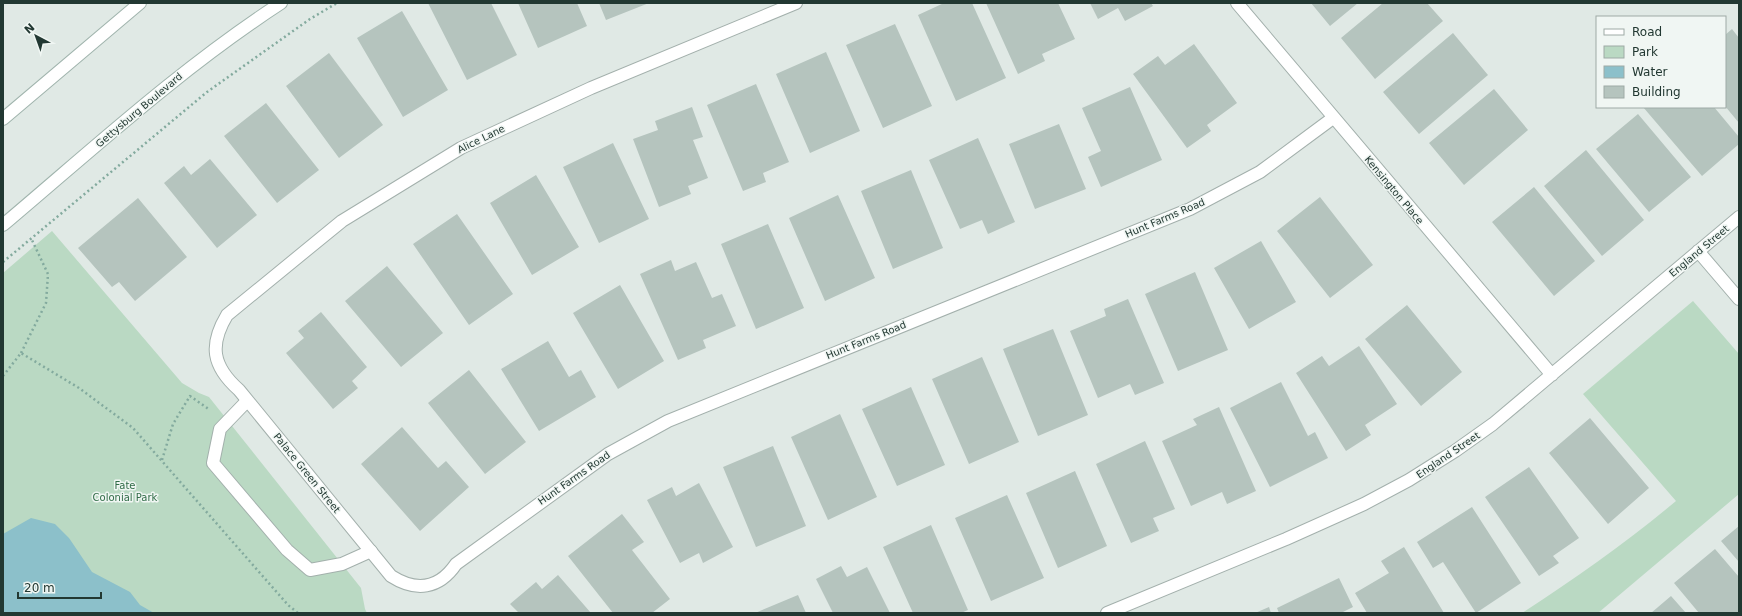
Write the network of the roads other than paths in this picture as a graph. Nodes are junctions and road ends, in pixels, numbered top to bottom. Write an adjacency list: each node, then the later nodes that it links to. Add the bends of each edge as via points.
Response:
1 (140, 3): 6 (street)
2 (281, 3): 8 (street, Gettysburg Boulevard, via 224,42 164,89)
3 (796, 3): 11 (street, Alice Lane, via 590,88 461,148 336,225 228,315 218,330)
4 (1237, 3): 5 (street, Kensington Place)
5 (1333, 118): 12 (street, Kensington Place); 15 (street, Hunt Farms Road, via 1260,172 1190,209 668,421 608,454 568,482 456,564 449,574 438,582)
6 (3, 119)
7 (1739, 217): 9 (street, England Street)
8 (3, 225)
9 (1698, 251): 10 (street); 12 (street, England Street)
10 (1739, 299)
11 (216, 346): 13 (street, Palace Green Street, via 218,364 226,379)
12 (1552, 375): 16 (street, England Street, via 1462,446 1409,480 1364,504 1293,536)
13 (247, 401): 14 (street, Palace Green Street); 14 (street, via 220,429 213,463 287,550 310,570 342,564)
14 (371, 552): 15 (street, Palace Green Street, via 391,576 402,583)
15 (414, 586)
16 (1108, 613)

